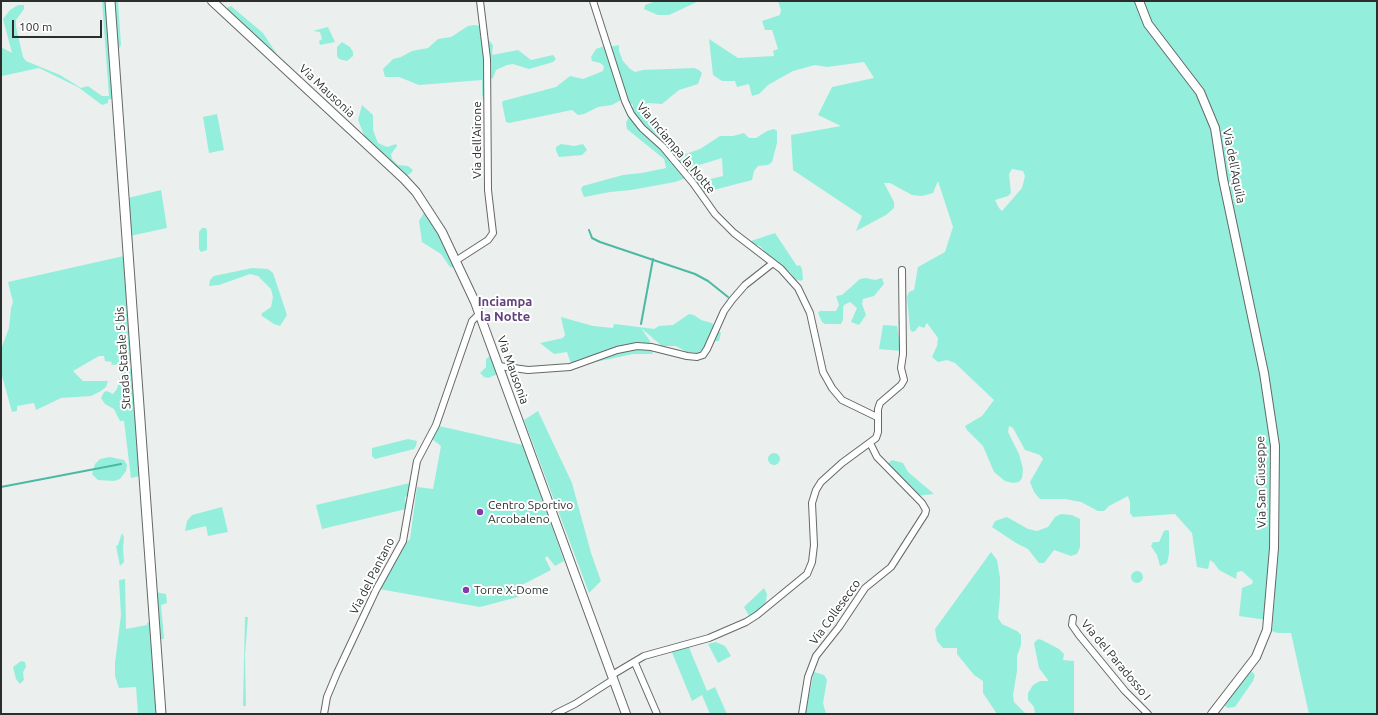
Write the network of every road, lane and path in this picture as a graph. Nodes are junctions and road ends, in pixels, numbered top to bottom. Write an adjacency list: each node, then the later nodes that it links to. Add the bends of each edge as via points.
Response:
1 (110, 1): 17 (main road, Strada Statale 5 bis)
2 (212, 1): 7 (main road, Via Mausonia, via 404,179 432,215)
3 (480, 1): 7 (street, Via dell'Airone, via 487,65 488,190 493,233 488,240)
4 (593, 1): 8 (street, Via Inciampa la Notte, via 631,114 668,153 715,214 734,233)
5 (1139, 1): 6 (main road, Via dell'Aquila, via 1148,24 1200,92 1215,128)
6 (1236, 236): 24 (main road, Via San Giuseppe, via 1264,373 1275,446 1274,548 1269,617 1264,641 1251,664)
7 (457, 260): 10 (main road, Via Mausonia)
8 (773, 263): 11 (street, via 745,285 732,300 724,311 707,349 698,357 637,346 617,350 570,367 531,370); 12 (street, Via Inciampa la Notte, via 798,288 810,313 823,372 832,388 842,400)
9 (902, 270): 12 (street, via 901,368 904,380 880,403)
10 (480, 314): 11 (main road, Via Mausonia); 18 (street, Via del Pantano, via 472,321 436,425 417,461 403,541 376,590 337,673 327,697)
11 (499, 366): 16 (main road, Via Mausonia)
12 (877, 417): 13 (street, via 878,434)
13 (870, 443): 15 (street, via 842,463 816,490 812,503 812,562 805,576 746,622 709,638 644,656); 22 (street, Via Collesecco, via 877,457 922,503 926,510 925,514 891,567 862,592 816,656 808,677)
14 (1072, 618): 23 (street, Via del Paradosso I, via 1072,625 1079,635 1125,691)
15 (635, 663): 16 (street); 21 (street)
16 (613, 677): 19 (street, via 575,704); 20 (main road, Via Mausonia)
17 (161, 714)
18 (324, 714)
19 (555, 714)
20 (626, 714)
21 (657, 714)
22 (802, 714)
23 (1148, 714)
24 (1212, 714)

